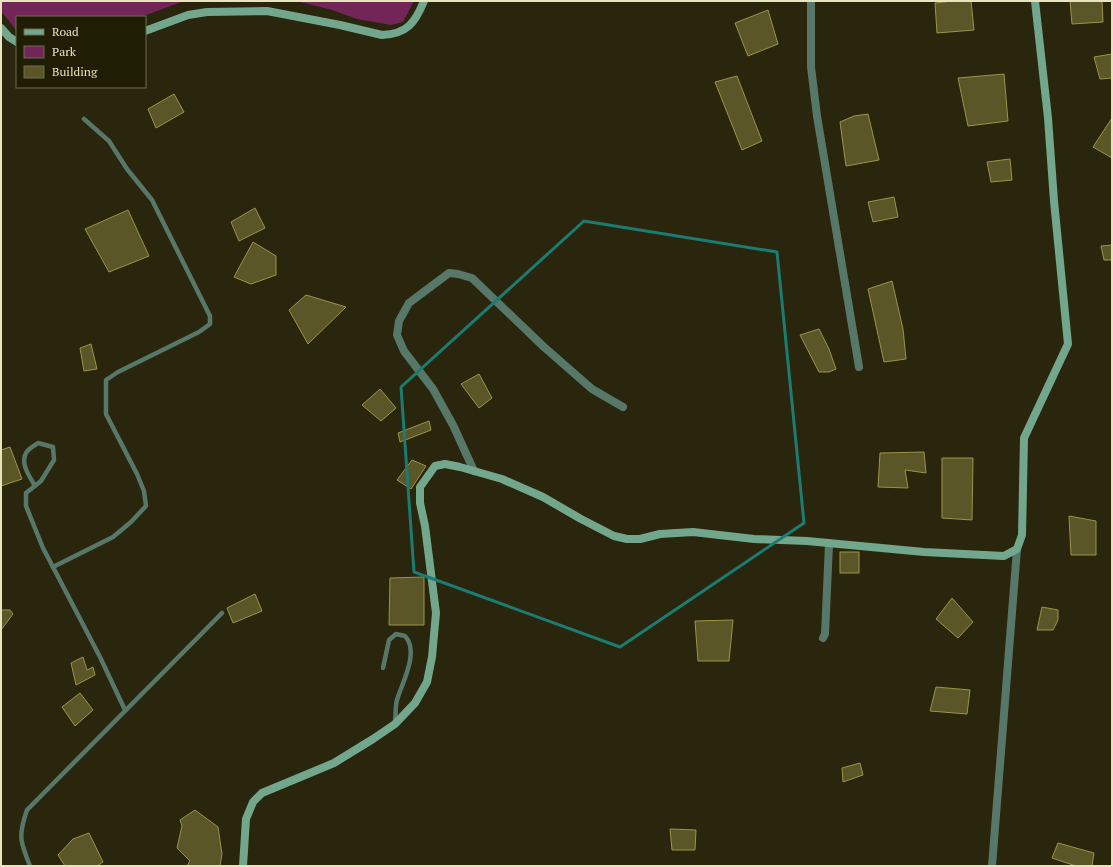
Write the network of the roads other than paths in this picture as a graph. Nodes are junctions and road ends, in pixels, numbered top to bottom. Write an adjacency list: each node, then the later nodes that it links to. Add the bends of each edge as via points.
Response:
1 (424, 1): 5 (street, via 411,25 396,33 382,36 267,11 207,12 188,15)
2 (811, 1): 8 (street, via 811,67 817,116)
3 (1035, 1): 13 (street, via 1068,344 1024,438 1022,535)
4 (1, 28): 6 (street)
5 (146, 31)
6 (16, 41)
7 (84, 120): 14 (lane, via 109,141 152,200 210,316 210,324 106,380 106,414 137,474 144,491 146,506 132,522 113,537)
8 (859, 367)
9 (623, 407): 10 (street, via 592,389 472,278 449,273 410,303 399,321 397,335 404,351 433,390 453,425)
10 (474, 471): 12 (street, via 502,479 543,497 614,536 640,539 660,534 693,532); 19 (street, via 445,464 435,466 420,487 420,503 436,613 432,657 427,682 415,703)
11 (35, 486): 11 (lane, via 24,462 26,453 38,443 53,448 54,460); 14 (lane, via 26,493 26,506)
12 (829, 544): 13 (street, via 1004,556); 16 (street)
13 (1017, 549): 22 (street)
14 (52, 567): 18 (lane)
15 (222, 613): 18 (lane)
16 (823, 638)
17 (383, 668): 19 (lane, via 389,640 396,634 405,636 410,644 410,661 396,702)
18 (125, 710): 20 (lane, via 27,810 20,837)
19 (395, 724): 21 (street, via 334,763 262,793 252,802 246,819)
20 (30, 866)
21 (243, 866)
22 (992, 866)

